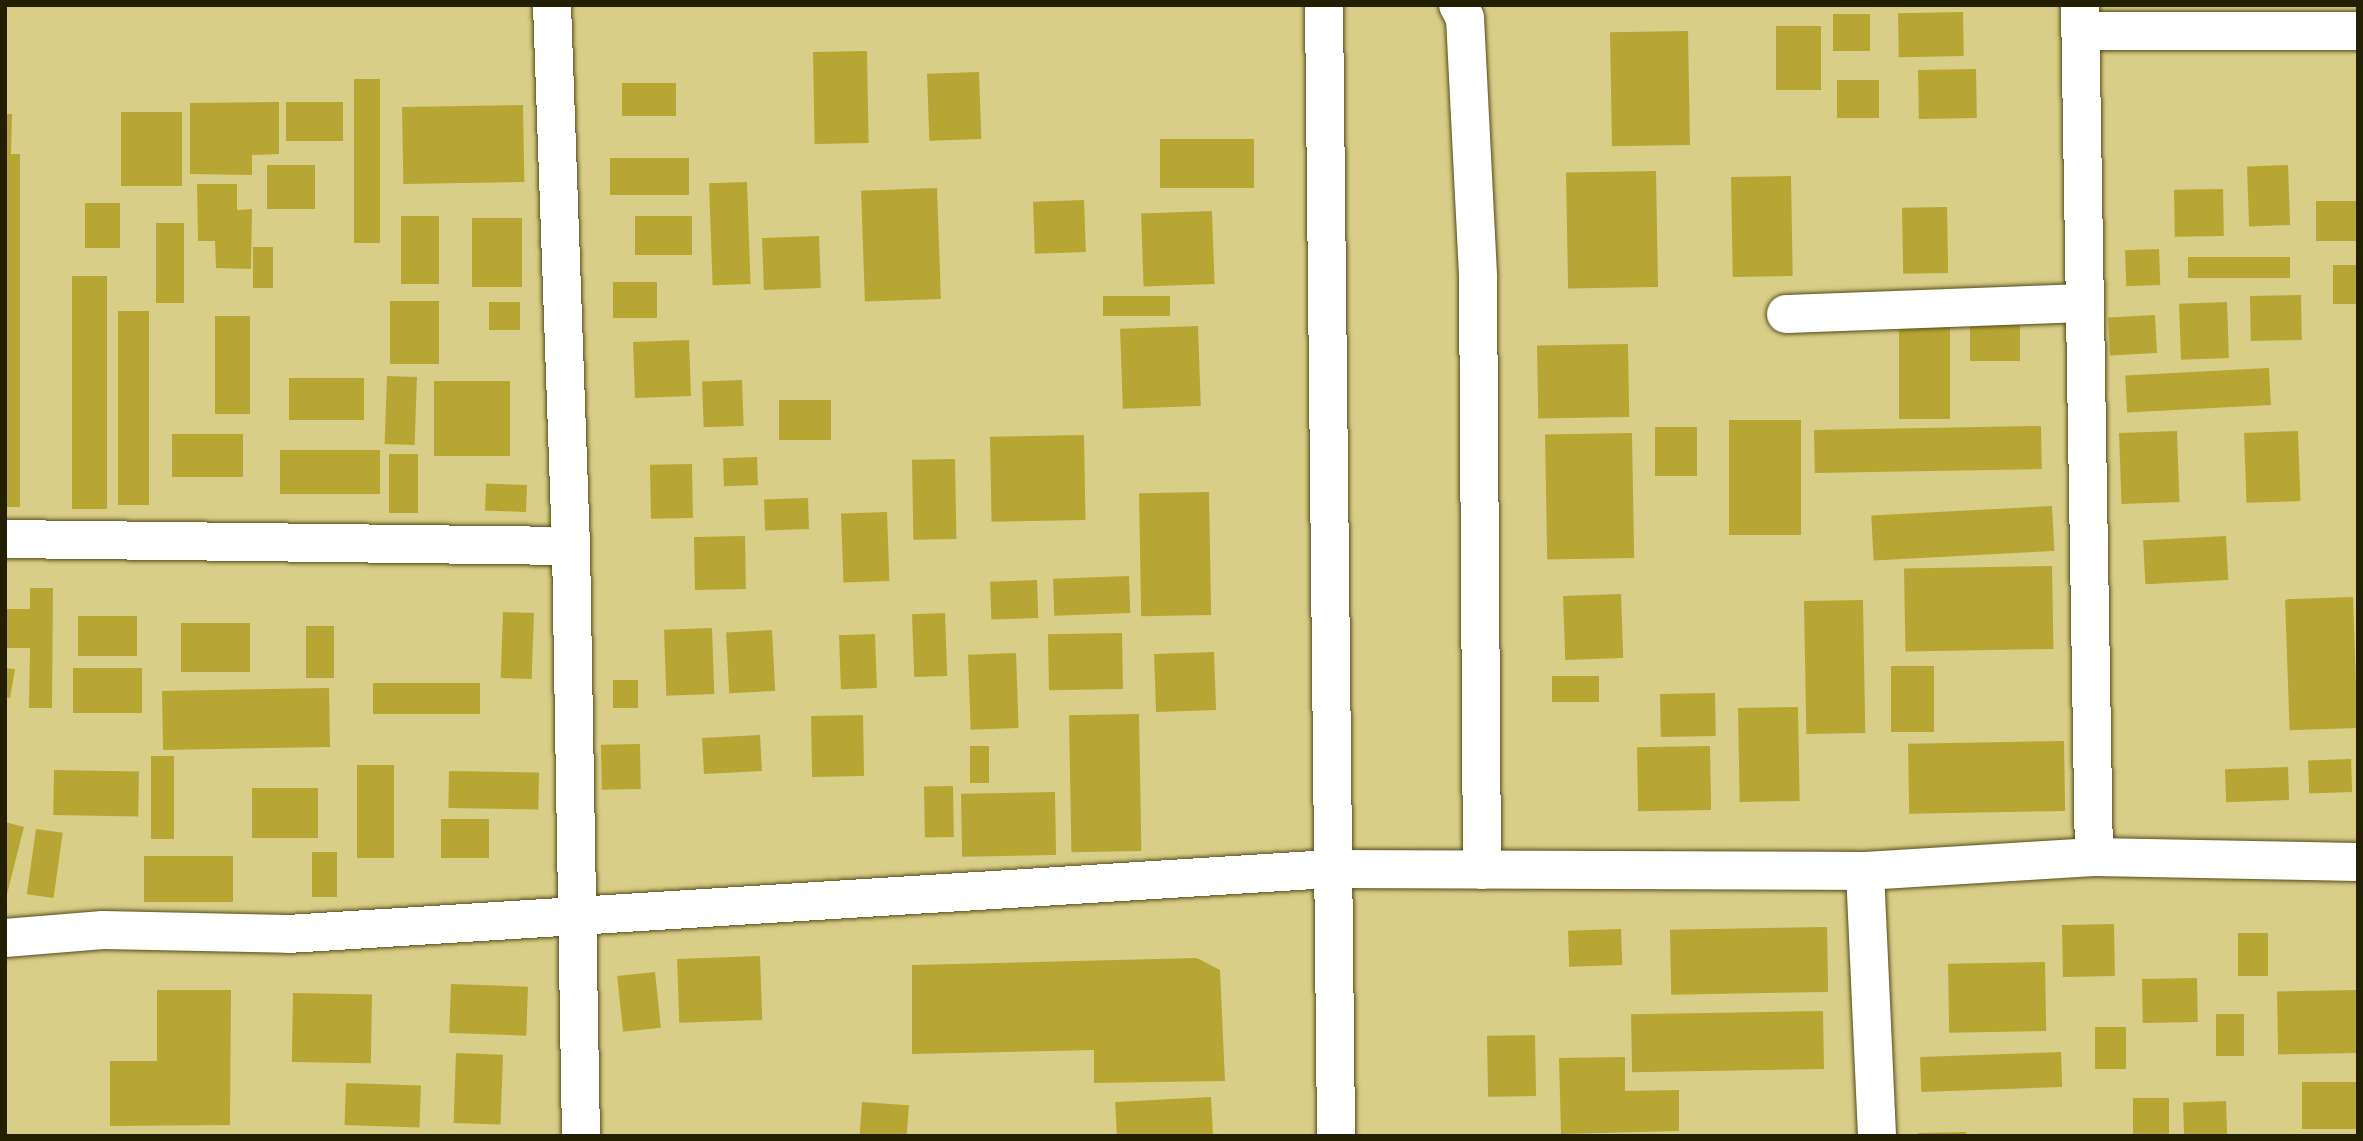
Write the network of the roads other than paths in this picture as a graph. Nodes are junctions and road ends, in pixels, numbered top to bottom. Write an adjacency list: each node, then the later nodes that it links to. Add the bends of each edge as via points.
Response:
1 (552, 5): 9 (street)
2 (1324, 5): 12 (street)
3 (1458, 5): 13 (street, via 1465,18 1478,279)
4 (2081, 18): 5 (street); 6 (street)
5 (2358, 31)
6 (2085, 303): 7 (street); 10 (street)
7 (1786, 314)
8 (5, 539): 9 (street)
9 (571, 547): 15 (street)
10 (2094, 857): 11 (street); 14 (street)
11 (2358, 862)
12 (1331, 869): 13 (street); 15 (street); 18 (street)
13 (1482, 870): 14 (street)
14 (1865, 871): 19 (street)
15 (580, 915): 16 (street, via 288,934 103,930); 17 (street)
16 (5, 938)
17 (581, 1136)
18 (1336, 1136)
19 (1877, 1136)

